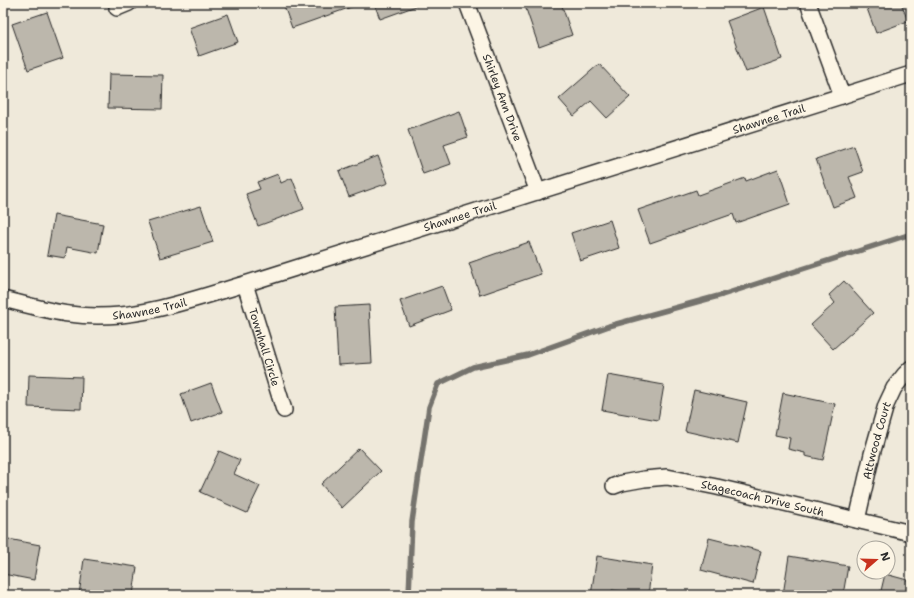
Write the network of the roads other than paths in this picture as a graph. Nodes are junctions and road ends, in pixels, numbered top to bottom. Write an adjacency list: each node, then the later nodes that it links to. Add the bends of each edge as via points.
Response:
1 (467, 3): 5 (street, Shirley Ann Drive)
2 (808, 3): 4 (street)
3 (911, 74): 4 (street, Shawnee Trail)
4 (842, 96): 5 (street, Shawnee Trail)
5 (538, 192): 6 (street, Shawnee Trail)
6 (245, 284): 7 (street, Shawnee Trail, via 158,310 129,315 69,314); 9 (street, Townhall Circle)
7 (3, 299)
8 (911, 368): 11 (street, Attwood Court, via 894,388 886,405)
9 (284, 410)
10 (614, 486): 11 (street, Stagecoach Drive South, via 667,477)
11 (857, 520): 12 (street, Stagecoach Drive South)
12 (911, 533)

